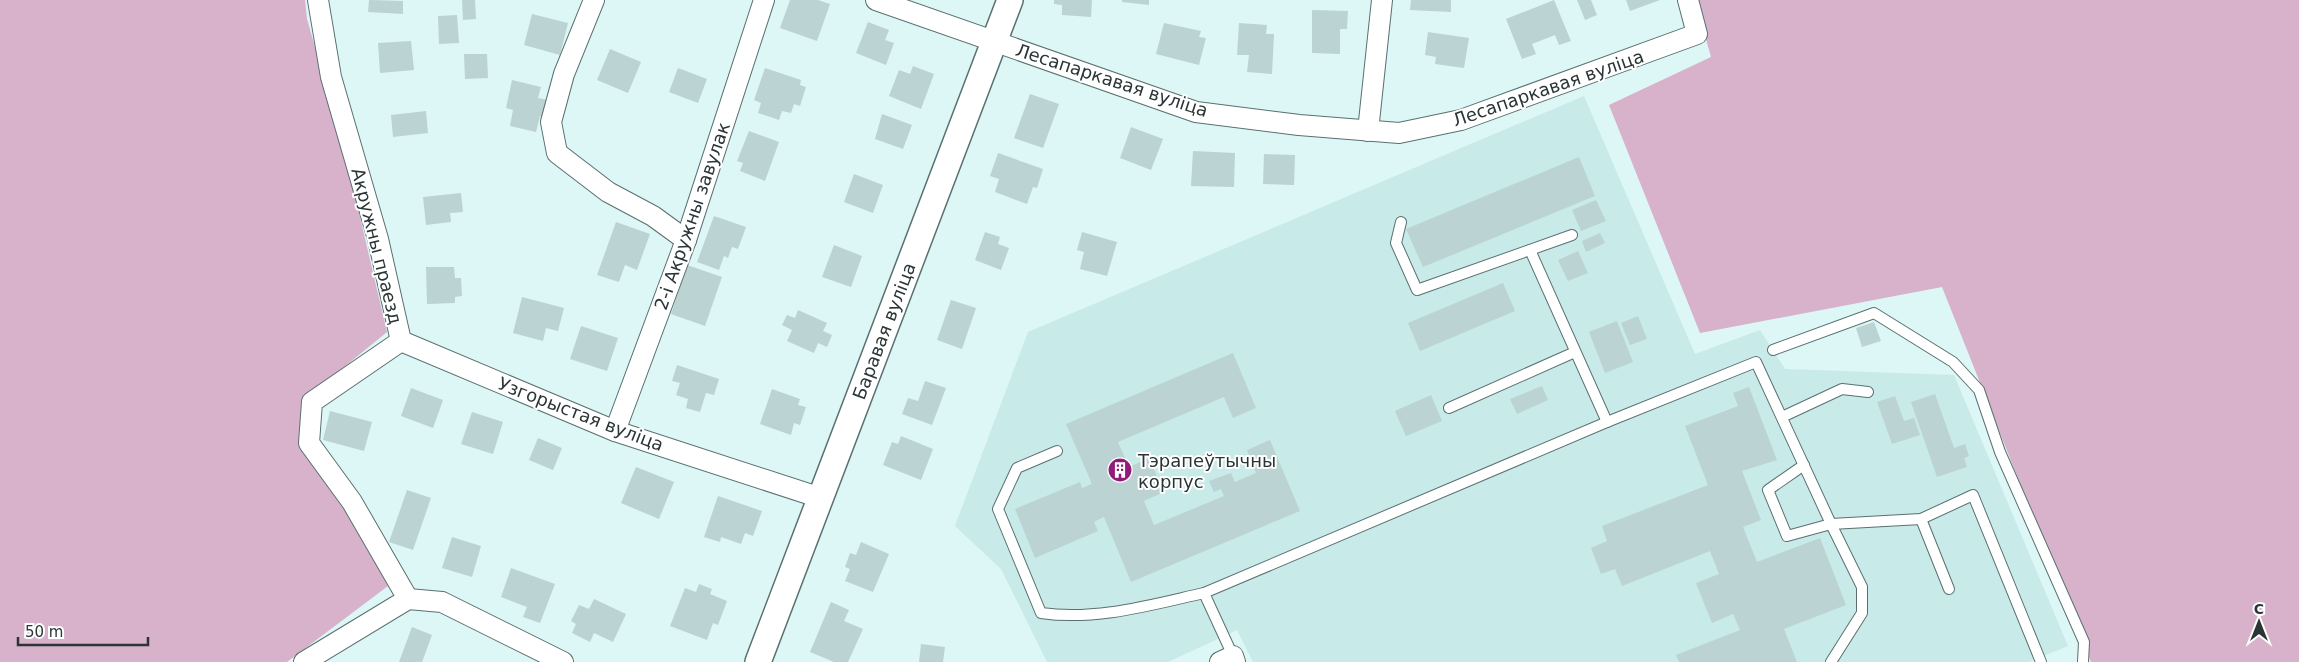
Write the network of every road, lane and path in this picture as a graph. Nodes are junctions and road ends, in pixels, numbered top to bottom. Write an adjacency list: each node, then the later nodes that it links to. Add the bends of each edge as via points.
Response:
1 (318, 0): 14 (street, Акружны праезд, via 331,77 378,239)
2 (594, 0): 12 (street, via 564,74 551,122 557,153 608,192 652,216)
3 (764, 0): 12 (street, 2-і Акружны завулак)
4 (876, 0): 8 (street, Лесапаркавая вуліца)
5 (1010, 0): 8 (street, Баравая вуліца)
6 (1382, 0): 9 (street)
7 (1688, 0): 9 (street, Лесапаркавая вуліца, via 1697,34 1461,120 1398,133)
8 (994, 41): 9 (street, Лесапаркавая вуліца, via 1196,112); 24 (street, Баравая вуліца)
9 (1368, 130)
10 (1402, 222): 13 (lane, via 1396,243 1417,290)
11 (1572, 235): 13 (lane)
12 (686, 240): 21 (street, 2-і Акружны завулак)
13 (1530, 250): 16 (lane)
14 (401, 341): 21 (street, Узгорыстая вуліца); 29 (street, Акружны праезд, via 312,402 309,443 352,502)
15 (1773, 350): 36 (lane, via 1874,313 1953,362 1979,390 2000,452 2084,642)
16 (1575, 352): 18 (lane); 20 (lane)
17 (1868, 392): 19 (lane, via 1842,389)
18 (1449, 408)
19 (1782, 417): 20 (lane, via 1756,362); 23 (lane)
20 (1606, 422): 28 (lane)
21 (615, 431): 24 (street, Узгорыстая вуліца)
22 (1057, 451): 28 (lane, via 1018,468 998,508 1041,613 1092,615)
23 (1804, 465): 26 (lane); 26 (lane, via 1768,490 1787,536)
24 (820, 498): 33 (street, Баравая вуліца)
25 (1921, 519): 26 (lane); 27 (lane); 35 (lane, via 1973,495)
26 (1831, 524): 34 (lane, via 1862,587 1862,613)
27 (1949, 589)
28 (1204, 593): 30 (lane)
29 (408, 599): 31 (street); 32 (street, via 442,602)
30 (1230, 660)
31 (304, 662)
32 (563, 662)
33 (758, 662)
34 (1831, 662)
35 (2041, 662)
36 (2083, 662)

